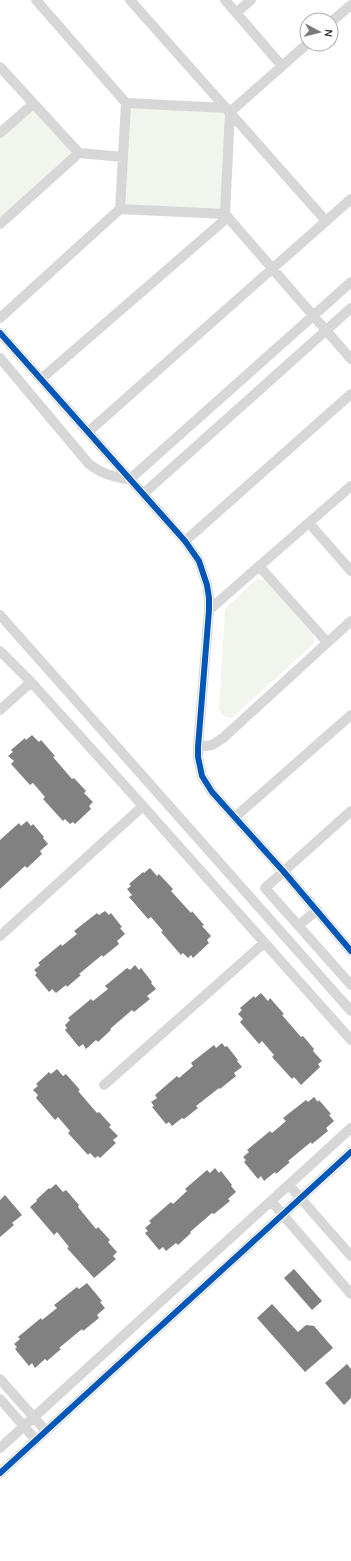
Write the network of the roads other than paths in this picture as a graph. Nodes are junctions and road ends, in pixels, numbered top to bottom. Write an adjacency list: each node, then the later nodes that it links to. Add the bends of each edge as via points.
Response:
1 (36, 0): 11 (street)
2 (130, 0): 13 (street)
3 (225, 0): 6 (street)
4 (250, 0): 6 (street)
5 (351, 5): 7 (street)
6 (236, 13): 9 (street)
7 (339, 15)
8 (299, 51): 9 (street)
9 (282, 66): 13 (street)
10 (0, 67): 12 (street)
11 (126, 103): 13 (street); 16 (street)
12 (33, 104): 14 (street); 15 (street)
13 (228, 110): 19 (street); 20 (street)
14 (0, 133)
15 (79, 153): 16 (street); 21 (street)
16 (123, 157): 18 (street)
17 (351, 199): 20 (street)
18 (120, 209): 19 (street); 26 (street)
19 (227, 216): 22 (street); 31 (street)
20 (326, 221): 22 (street)
21 (0, 224)
22 (272, 269): 25 (street); 33 (street)
23 (351, 282): 25 (street)
24 (351, 308): 27 (street)
25 (313, 316): 27 (street); 34 (street)
26 (0, 318)
27 (326, 330): 30 (street); 36 (street)
28 (0, 333): 31 (street)
29 (0, 358): 34 (street, via 89,464 112,477)
30 (351, 359)
31 (41, 379): 33 (street)
32 (351, 394): 38 (street)
33 (88, 432): 34 (street)
34 (130, 479): 36 (street)
35 (351, 486): 37 (street)
36 (143, 494): 38 (street)
37 (309, 523): 39 (street); 40 (street)
38 (185, 540): 41 (street, via 203,573 207,585)
39 (259, 566): 41 (street); 44 (street)
40 (351, 571)
41 (209, 610): 49 (street)
42 (0, 615): 60 (street)
43 (351, 621): 44 (street)
44 (327, 642): 49 (street, via 223,738)
45 (0, 651): 46 (street)
46 (31, 682): 47 (street); 50 (street)
47 (0, 710)
48 (351, 715): 52 (street)
49 (198, 747): 52 (street, via 199,766 206,784)
50 (143, 806): 56 (street); 57 (street)
51 (351, 811): 53 (street)
52 (235, 817): 53 (street)
53 (284, 872): 54 (street); 55 (street, via 266,888)
54 (317, 910): 55 (street); 58 (street)
55 (299, 925): 59 (street)
56 (0, 936)
57 (264, 943): 61 (street); 62 (street)
58 (351, 951)
59 (351, 985)
60 (351, 1011)
61 (351, 1040)
62 (104, 1085)
63 (351, 1128): 65 (street)
64 (351, 1152): 66 (street)
65 (289, 1185): 66 (street); 67 (street)
66 (300, 1198): 68 (street); 69 (street)
67 (271, 1201): 68 (street); 73 (street)
68 (282, 1215): 70 (street); 75 (street)
69 (351, 1256)
70 (351, 1294)
71 (0, 1380): 73 (street)
72 (0, 1399): 74 (street)
73 (33, 1418): 74 (street); 75 (street)
74 (24, 1426): 76 (street); 77 (street)
75 (46, 1431): 76 (street)
76 (36, 1440): 78 (street)
77 (0, 1448)
78 (0, 1473)

